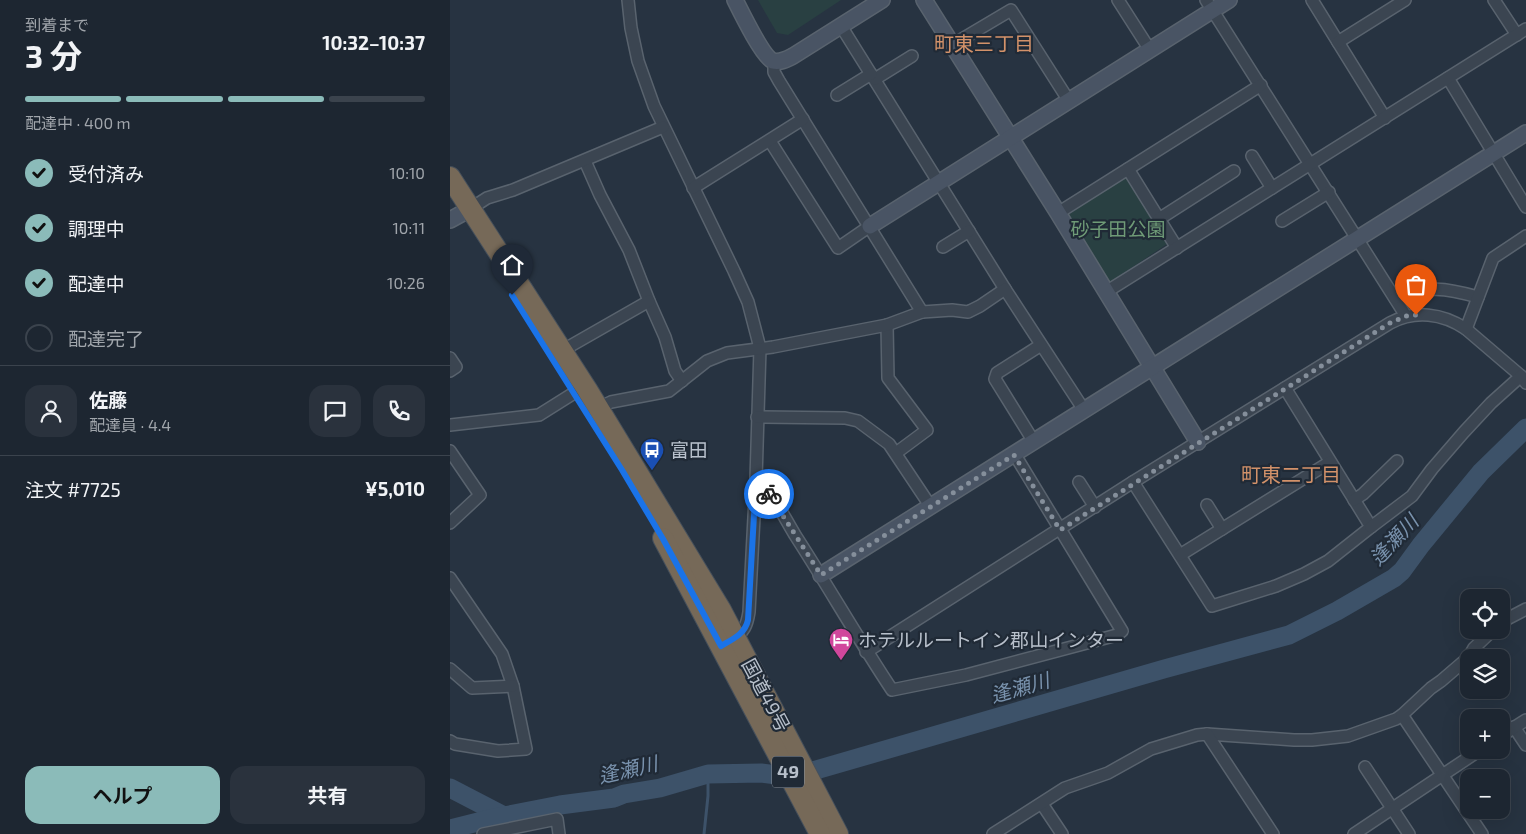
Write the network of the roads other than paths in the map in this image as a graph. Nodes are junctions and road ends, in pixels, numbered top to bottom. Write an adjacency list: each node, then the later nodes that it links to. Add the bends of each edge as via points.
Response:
1 (628, 0): 25 (street, via 638,61)
2 (734, 0): 17 (street, via 765,55)
3 (882, 0): 11 (street)
4 (924, 0): 14 (street)
5 (1118, 0): 15 (street)
6 (1229, 0): 10 (street)
7 (1312, 0): 13 (street)
8 (1405, 0): 13 (street)
9 (1494, 0): 12 (street)
10 (1210, 5): 15 (street); 20 (street)
11 (841, 26): 17 (street, via 793,56); 18 (street)
12 (1521, 32): 19 (street)
13 (1338, 42): 23 (street)
14 (952, 45): 22 (street, via 1011,10); 27 (street)
15 (1150, 50): 22 (street)
16 (912, 56): 18 (street)
17 (774, 61): 24 (street, via 777,78)
18 (873, 77): 21 (street); 36 (street)
19 (1448, 78): 23 (street); 29 (street)
20 (1261, 85): 32 (street); 33 (street)
21 (837, 95)
22 (1069, 101): 27 (street)
23 (1385, 118): 32 (street)
24 (803, 119): 28 (street); 45 (street)
25 (663, 127): 31 (street); 37 (street)
26 (1526, 134): 29 (street)
27 (1011, 138): 36 (street); 42 (street)
28 (770, 141): 37 (street); 45 (street, via 838,248)
29 (1494, 154): 40 (street); 48 (street)
30 (1252, 156): 38 (street)
31 (585, 161): 41 (street); 55 (street, via 629,250)
32 (1311, 164): 38 (street); 39 (street)
33 (1128, 169): 42 (street); 43 (street)
34 (1234, 171): 43 (street)
35 (450, 177): 41 (highway, 国道49号 / 49)
36 (939, 183): 45 (street); 46 (street)
37 (693, 188): 61 (street, via 748,302)
38 (1272, 188): 50 (street)
39 (1329, 192): 44 (street); 48 (street)
40 (1526, 207)
41 (458, 210): 62 (highway, 国道49号 / 49); 69 (highway, 国道49号 / 49)
42 (1058, 213): 52 (street)
43 (1159, 219): 50 (street)
44 (1282, 221)
45 (870, 226): 56 (street)
46 (969, 231): 49 (street); 51 (street)
47 (1526, 236): 53 (street, via 1493,258)
48 (1359, 239): 54 (street); 64 (street)
49 (943, 247)
50 (1177, 248): 52 (street)
51 (1005, 289): 56 (street, via 968,312); 60 (street)
52 (1106, 292): 64 (street)
53 (1478, 297): 54 (street, via 1431,288); 59 (street)
54 (1395, 298): 57 (street)
55 (649, 301): 62 (street); 67 (street)
56 (922, 312): 58 (street)
57 (1406, 316): 59 (street, via 1442,317); 68 (street)
58 (887, 325): 61 (street); 77 (street, via 888,378 927,430)
59 (1466, 329): 66 (street)
60 (1041, 345): 71 (street); 74 (street, via 997,373 995,379)
61 (760, 348): 67 (street, via 727,352 707,361); 72 (street)
62 (562, 352): 70 (highway, 国道49号 / 49)
63 (450, 358): 65 (street, via 456,367)
64 (1153, 367): 71 (street); 75 (street)
65 (450, 371)
66 (1523, 379): 89 (street, via 1491,403 1412,496)
67 (682, 381): 70 (street, via 669,391 611,402)
68 (1285, 388): 75 (street); 79 (street)
69 (574, 393): 73 (street, via 539,415); 98 (highway, 国道49号 / 49)
70 (598, 408): 98 (highway, 国道49号 / 49, via 716,602)
71 (1084, 410): 74 (street)
72 (757, 417): 77 (street, via 851,418 884,438); 81 (street)
73 (450, 425)
74 (1034, 442): 78 (street)
75 (1198, 442): 83 (street)
76 (450, 451): 88 (street, via 480,495)
77 (896, 453): 86 (street)
78 (1014, 455): 86 (street); 91 (street)
79 (1330, 462): 84 (street); 90 (street)
80 (1397, 462): 84 (street)
81 (756, 480): 93 (street, via 774,500); 98 (street, via 748,620 744,629)
82 (1079, 482): 87 (street)
83 (1133, 482): 87 (street); 92 (street)
84 (1354, 500): 89 (street)
85 (1207, 505): 90 (street)
86 (931, 507): 93 (street)
87 (1095, 507): 91 (street)
88 (450, 523)
89 (1371, 528): 92 (street, via 1328,561 1304,574 1212,606)
90 (1222, 529): 92 (street)
91 (1060, 530): 99 (street); 99 (street, via 1122,631 1117,635 966,675 892,690)
92 (1180, 555)
93 (821, 575): 99 (street)
94 (450, 578): 101 (street, via 502,654)
95 (1526, 609): 96 (street)
96 (1510, 617)
97 (1484, 639): 102 (street, via 1469,657)
98 (728, 642): 114 (highway, 国道49号 / 49)
99 (866, 652)
100 (450, 669): 101 (street, via 472,688)
101 (513, 686): 107 (street, via 526,750 498,751)
102 (1402, 715): 106 (street, via 1348,736 1312,740); 111 (street)
103 (1526, 720): 104 (street)
104 (1514, 728): 105 (street); 108 (street)
105 (1510, 730)
106 (1206, 734): 112 (street, via 1151,749 1108,773 1065,788); 121 (street)
107 (450, 741)
108 (1526, 745)
109 (1466, 759): 111 (street)
110 (1365, 767): 113 (street)
111 (1443, 774): 113 (street); 124 (street)
112 (1042, 804): 119 (street); 120 (street)
113 (1392, 809): 122 (street); 123 (street)
114 (820, 814): 117 (highway, 国道49号 / 49); 118 (highway, 国道49号 / 49)
115 (483, 834): 116 (street, via 556,819)
116 (559, 834)
117 (820, 834)
118 (838, 834)
119 (994, 834)
120 (1062, 834)
121 (1273, 834)
122 (1354, 834)
123 (1409, 834)
124 (1482, 834)

